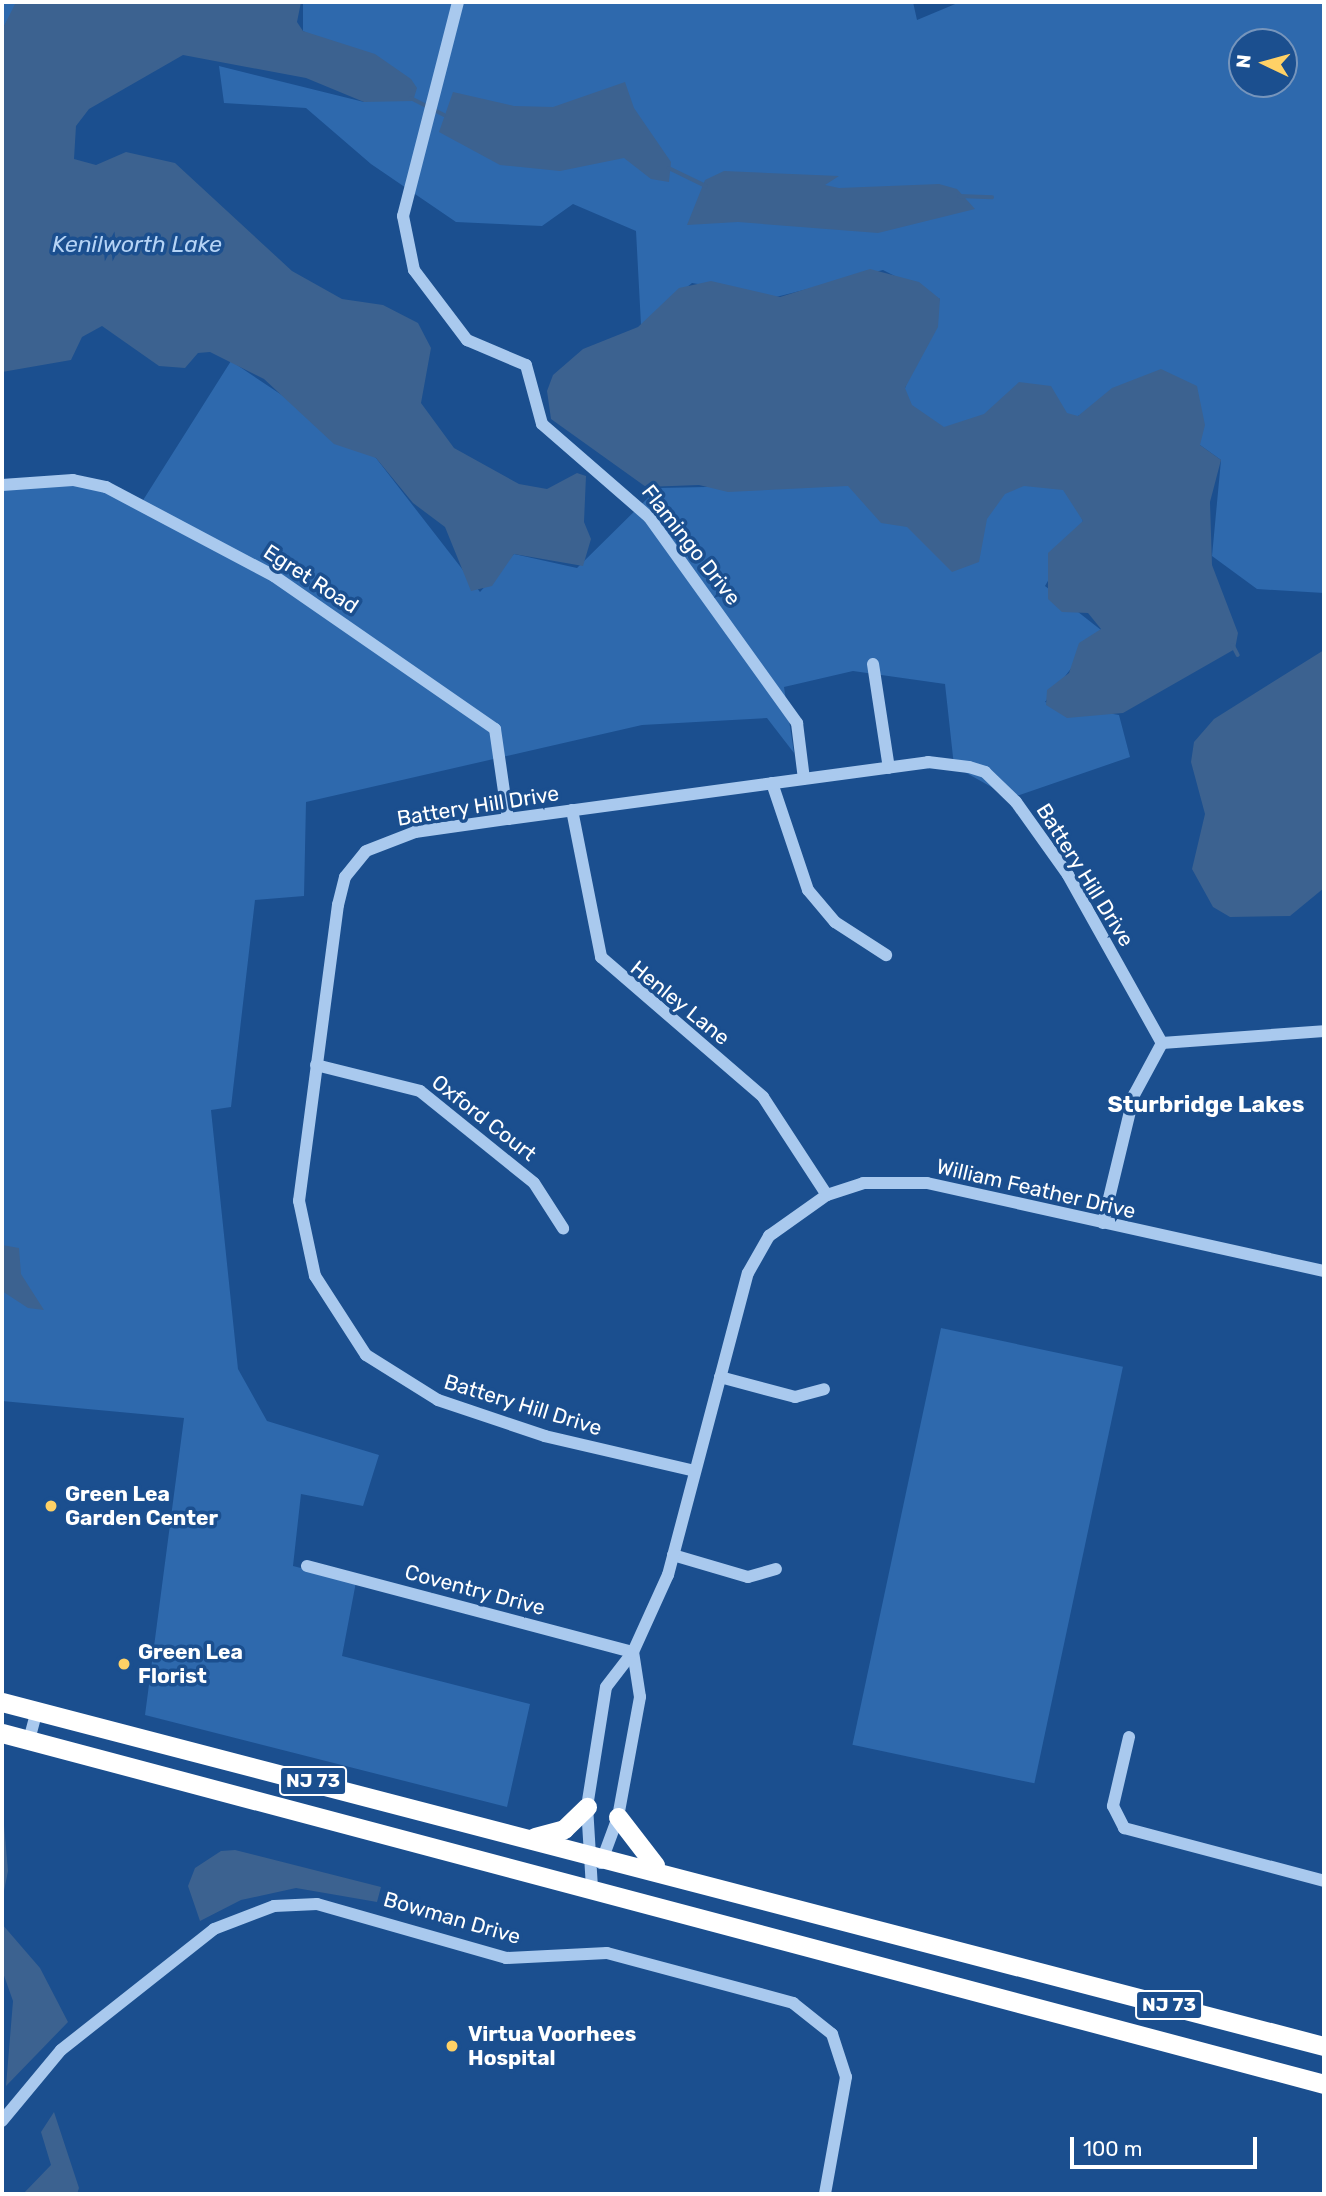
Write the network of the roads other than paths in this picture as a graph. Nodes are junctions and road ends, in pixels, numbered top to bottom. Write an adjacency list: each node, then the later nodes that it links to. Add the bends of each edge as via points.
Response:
1 (458, 2): 5 (street, Flamingo Drive, via 403,216 414,271 467,340 526,365 541,424 649,517 797,723)
2 (2, 485): 8 (street, Egret Road, via 73,480 106,487 274,576 495,729)
3 (873, 663): 4 (street)
4 (889, 768): 5 (street, Battery Hill Drive); 11 (street, Battery Hill Drive, via 928,762 969,767 985,772 1016,802 1068,875)
5 (804, 779): 6 (street, Battery Hill Drive)
6 (772, 783): 7 (street, Battery Hill Drive); 9 (street, via 807,890 835,922)
7 (572, 810): 8 (street, Battery Hill Drive); 13 (street, Henley Lane, via 601,957 763,1097)
8 (508, 819): 12 (street, Battery Hill Drive, via 388,839 366,851 345,877)
9 (886, 955)
10 (1324, 1031): 11 (street)
11 (1163, 1043): 14 (street, via 1135,1095)
12 (316, 1065): 15 (street, Oxford Court, via 419,1091 534,1183); 19 (street, Battery Hill Drive, via 299,1201 301,1230 315,1276 366,1355 438,1400 545,1436)
13 (827, 1195): 14 (street, William Feather Drive, via 863,1183 927,1183); 17 (street, William Feather Drive, via 769,1236 759,1254)
14 (1102, 1223): 16 (street, William Feather Drive)
15 (563, 1228)
16 (1324, 1271)
17 (720, 1377): 18 (street, via 795,1397); 19 (street, William Feather Drive)
18 (824, 1389)
19 (695, 1471): 20 (street, William Feather Drive)
20 (673, 1555): 22 (street, via 748,1577); 23 (street, William Feather Drive)
21 (307, 1566): 23 (street, Coventry Drive)
22 (776, 1569)
23 (633, 1652): 29 (street, William Feather Drive, via 606,1687); 30 (street, William Feather Drive, via 640,1697)
24 (2, 1702): 25 (highway, NJ 73)
25 (37, 1711): 28 (street); 31 (highway, NJ 73)
26 (2, 1733): 28 (highway, NJ 73)
27 (1129, 1737): 34 (street, via 1114,1806 1124,1828)
28 (29, 1740): 35 (highway, NJ 73)
29 (587, 1807): 31 (highway, via 564,1829); 32 (street, William Feather Drive)
30 (618, 1817): 32 (street, William Feather Drive); 33 (highway, via 635,1847)
31 (533, 1837): 32 (highway, NJ 73)
32 (597, 1853): 33 (highway, NJ 73); 35 (street, William Feather Drive)
33 (662, 1870): 36 (highway, NJ 73)
34 (1324, 1881)
35 (592, 1888): 37 (highway, NJ 73)
36 (1324, 2046)
37 (1324, 2084)
38 (2, 2121): 39 (street, Bowman Drive, via 61,2050 214,1929 274,1906 317,1904 506,1958 607,1954 793,2003 832,2034 846,2077)
39 (825, 2194)

